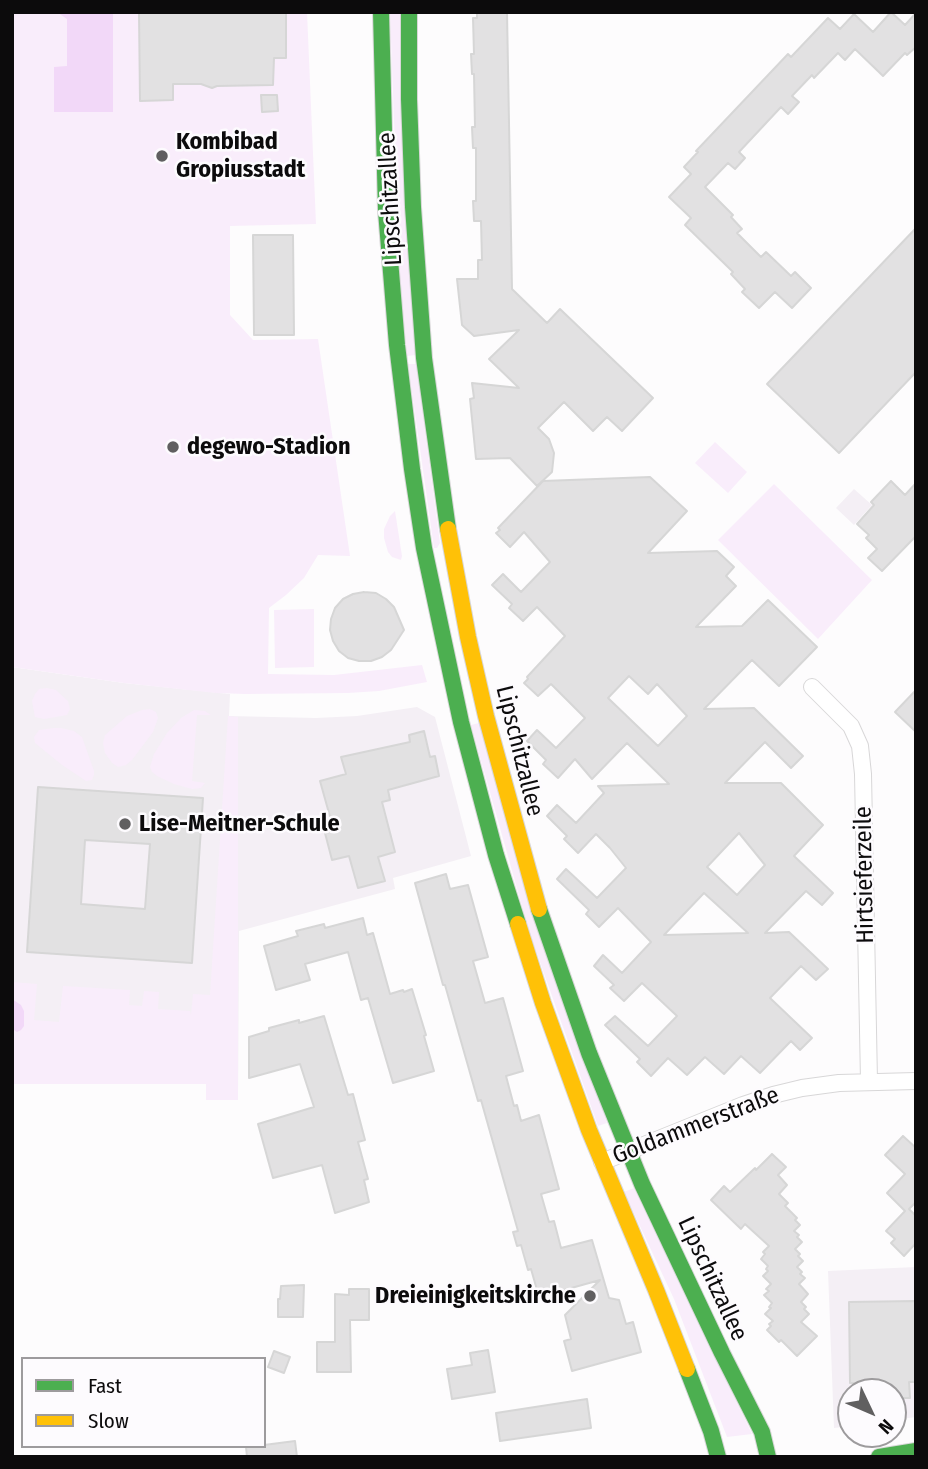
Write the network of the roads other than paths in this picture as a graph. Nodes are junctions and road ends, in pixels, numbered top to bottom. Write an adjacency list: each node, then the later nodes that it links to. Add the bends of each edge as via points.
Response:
1 (381, 12): 4 (street, Lipschitzallee, via 391,279)
2 (409, 12): 3 (street, Lipschitzallee, via 417,281)
3 (453, 559): 4 (street); 5 (street, Lipschitzallee)
4 (427, 564): 6 (street, Lipschitzallee)
5 (478, 679): 6 (street); 10 (street, Lipschitzallee, via 540,912)
6 (452, 685): 11 (street, Lipschitzallee, via 519,929)
7 (812, 687): 9 (street, Hirtsieferzeile, via 851,726 860,746)
8 (916, 1081): 9 (street, Goldammerstraße)
9 (869, 1082): 10 (street, Goldammerstraße, via 772,1095)
10 (629, 1151): 11 (street, Goldammerstraße); 14 (street, Lipschitzallee, via 762,1432)
11 (602, 1162): 13 (street, Lipschitzallee)
12 (916, 1451): 15 (street)
13 (718, 1457)
14 (768, 1457)
15 (880, 1457)

